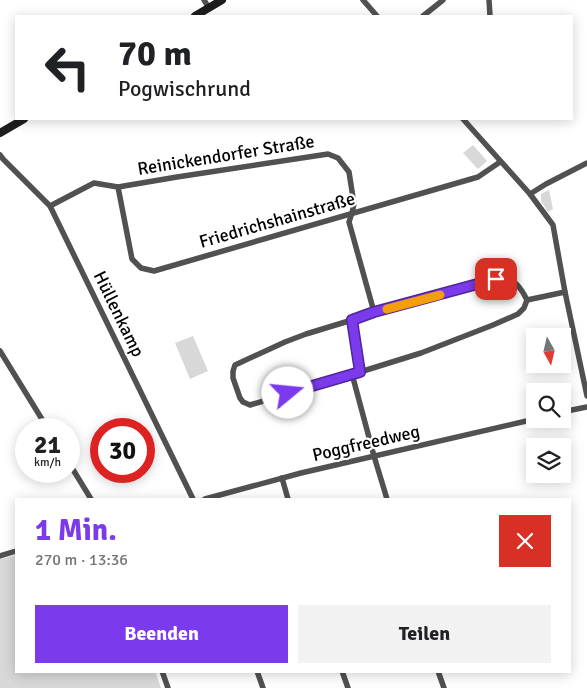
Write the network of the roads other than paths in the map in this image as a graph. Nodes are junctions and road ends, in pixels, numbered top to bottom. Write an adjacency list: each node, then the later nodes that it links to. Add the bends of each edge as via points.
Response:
1 (204, 0): 6 (street)
2 (222, 0): 6 (street)
3 (363, 0): 8 (street)
4 (443, 0): 9 (street)
5 (489, 0): 10 (street)
6 (209, 8): 7 (street)
7 (197, 15)
8 (376, 15)
9 (424, 15)
10 (490, 15)
11 (22, 120): 13 (street)
12 (466, 120): 15 (street)
13 (0, 133)
14 (0, 155): 19 (street, Hüllenkamp)
15 (500, 162): 18 (street); 20 (street, Friedrichshainstraße, via 478,177)
16 (587, 163): 18 (street)
17 (118, 187): 19 (street, Reinickendorfer Straße, via 94,183); 20 (street, Reinickendorfer Straße, via 328,154 338,158 349,172 354,204); 20 (street, Friedrichshainstraße, via 132,259 141,268 154,271)
18 (530, 194): 21 (street, via 553,225)
19 (50, 206): 37 (street, Hüllenkamp)
20 (352, 214): 23 (street, Reinickendorfer Straße, via 349,222)
21 (565, 292): 22 (street); 28 (street)
22 (527, 300): 23 (street, via 522,290 508,278); 26 (street, via 518,314 493,325)
23 (374, 312): 24 (street)
24 (352, 320): 26 (street); 27 (street, via 290,339 235,364 232,378 240,398 250,405)
25 (0, 351): 31 (street)
26 (360, 372): 27 (street)
27 (352, 374): 33 (street)
28 (587, 396)
29 (587, 406): 30 (street)
30 (571, 410)
31 (41, 418)
32 (526, 421): 33 (street, Poggfreedweg)
33 (374, 456): 34 (street, Poggfreedweg); 40 (street)
34 (282, 478): 38 (street, Poggfreedweg); 39 (street)
35 (80, 482): 36 (street)
36 (89, 498)
37 (194, 498)
38 (209, 498)
39 (288, 498)
40 (387, 498)
41 (15, 551): 42 (street)
42 (0, 556)
43 (163, 673): 47 (street)
44 (258, 673): 48 (street)
45 (343, 673): 49 (street)
46 (439, 673): 50 (street)
47 (168, 688)
48 (263, 688)
49 (348, 688)
50 (444, 688)

